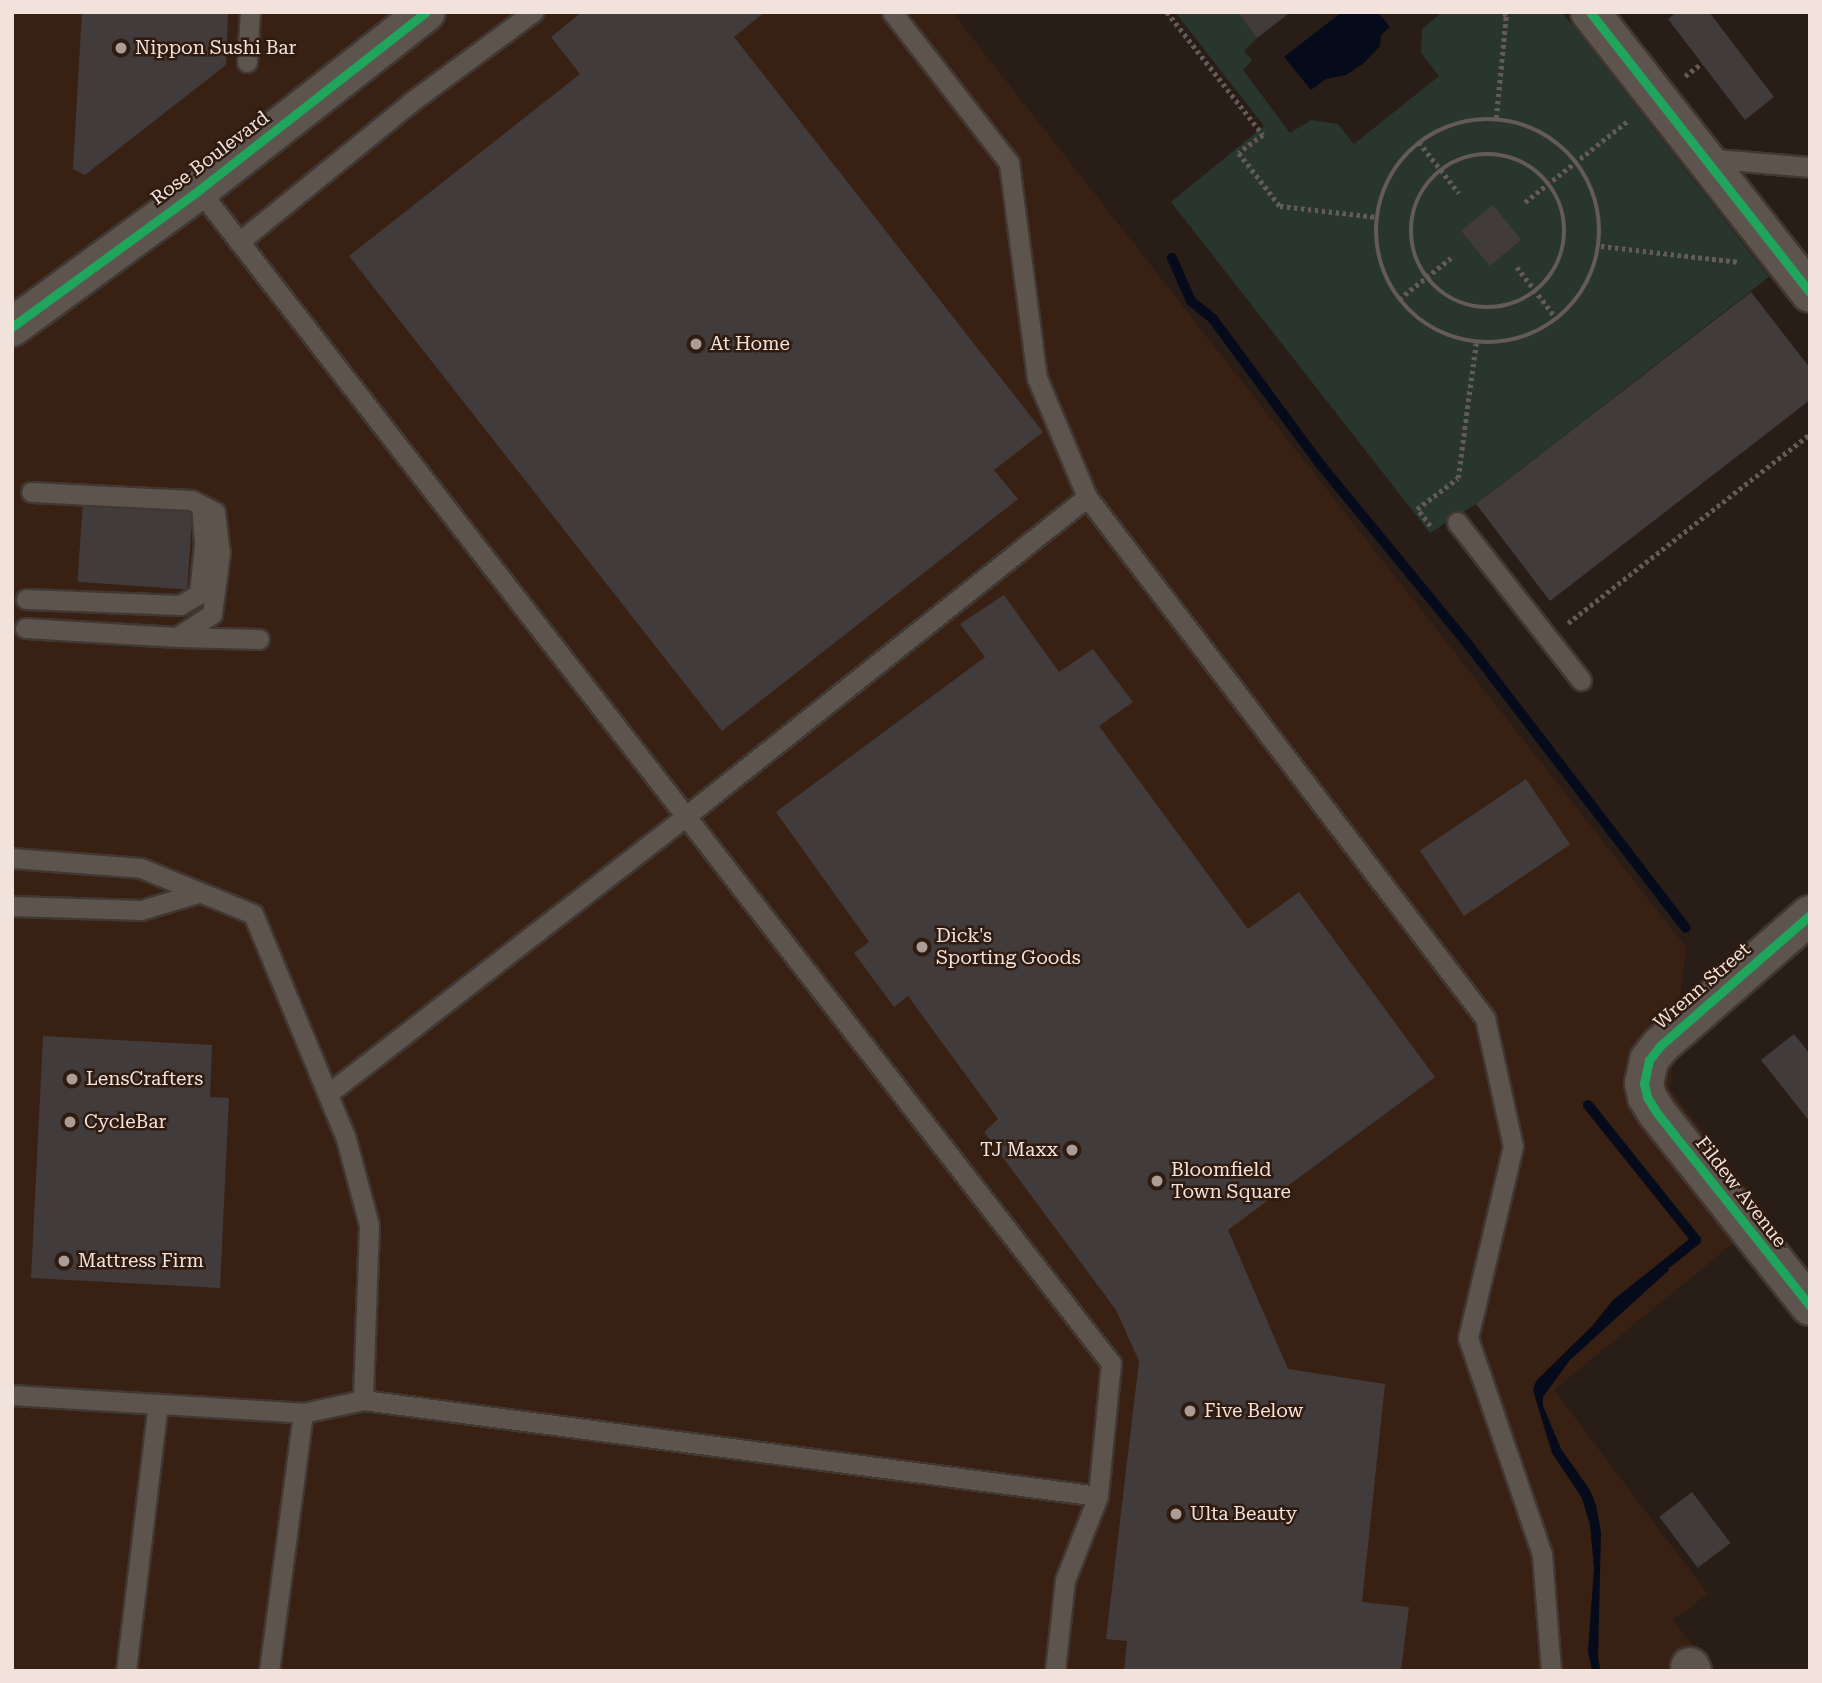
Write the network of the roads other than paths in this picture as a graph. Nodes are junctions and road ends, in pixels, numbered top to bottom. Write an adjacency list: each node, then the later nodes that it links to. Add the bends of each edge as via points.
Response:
1 (250, 12): 6 (lane)
2 (426, 12): 9 (street, Rose Boulevard)
3 (533, 12): 10 (lane, via 411,102)
4 (892, 12): 14 (lane, via 1009,163 1037,378)
5 (1590, 12): 7 (street)
6 (247, 62)
7 (1703, 158): 8 (lane); 11 (street)
8 (1810, 167)
9 (199, 190): 10 (lane); 12 (street, Rose Boulevard)
10 (239, 242): 22 (lane)
11 (1810, 293)
12 (12, 327)
13 (31, 492): 15 (lane, via 191,500)
14 (1087, 497): 22 (lane); 38 (lane, via 1485,1018 1513,1146 1468,1338 1542,1554)
15 (201, 505): 17 (lane, via 204,544 199,594 180,605); 19 (lane, via 215,512 220,553 212,614)
16 (1457, 522): 21 (lane)
17 (26, 599)
18 (25, 628): 19 (lane)
19 (177, 637): 20 (lane)
20 (259, 639)
21 (1581, 680)
22 (686, 816): 27 (lane); 34 (lane, via 1111,1363)
23 (12, 858): 24 (lane, via 141,868)
24 (198, 893): 25 (lane, via 141,910); 27 (lane, via 253,914)
25 (12, 906)
26 (1810, 915): 28 (street, Wrenn Street, via 1654,1053 1645,1077)
27 (329, 1093): 31 (lane, via 369,1225)
28 (1647, 1097): 29 (street, Fildew Avenue)
29 (1810, 1306)
30 (12, 1395): 32 (lane)
31 (363, 1400): 33 (lane); 34 (lane)
32 (158, 1404): 33 (lane); 35 (lane)
33 (303, 1413): 36 (lane)
34 (1098, 1496): 37 (lane, via 1065,1580)
35 (126, 1671)
36 (269, 1671)
37 (1055, 1671)
38 (1551, 1671)

